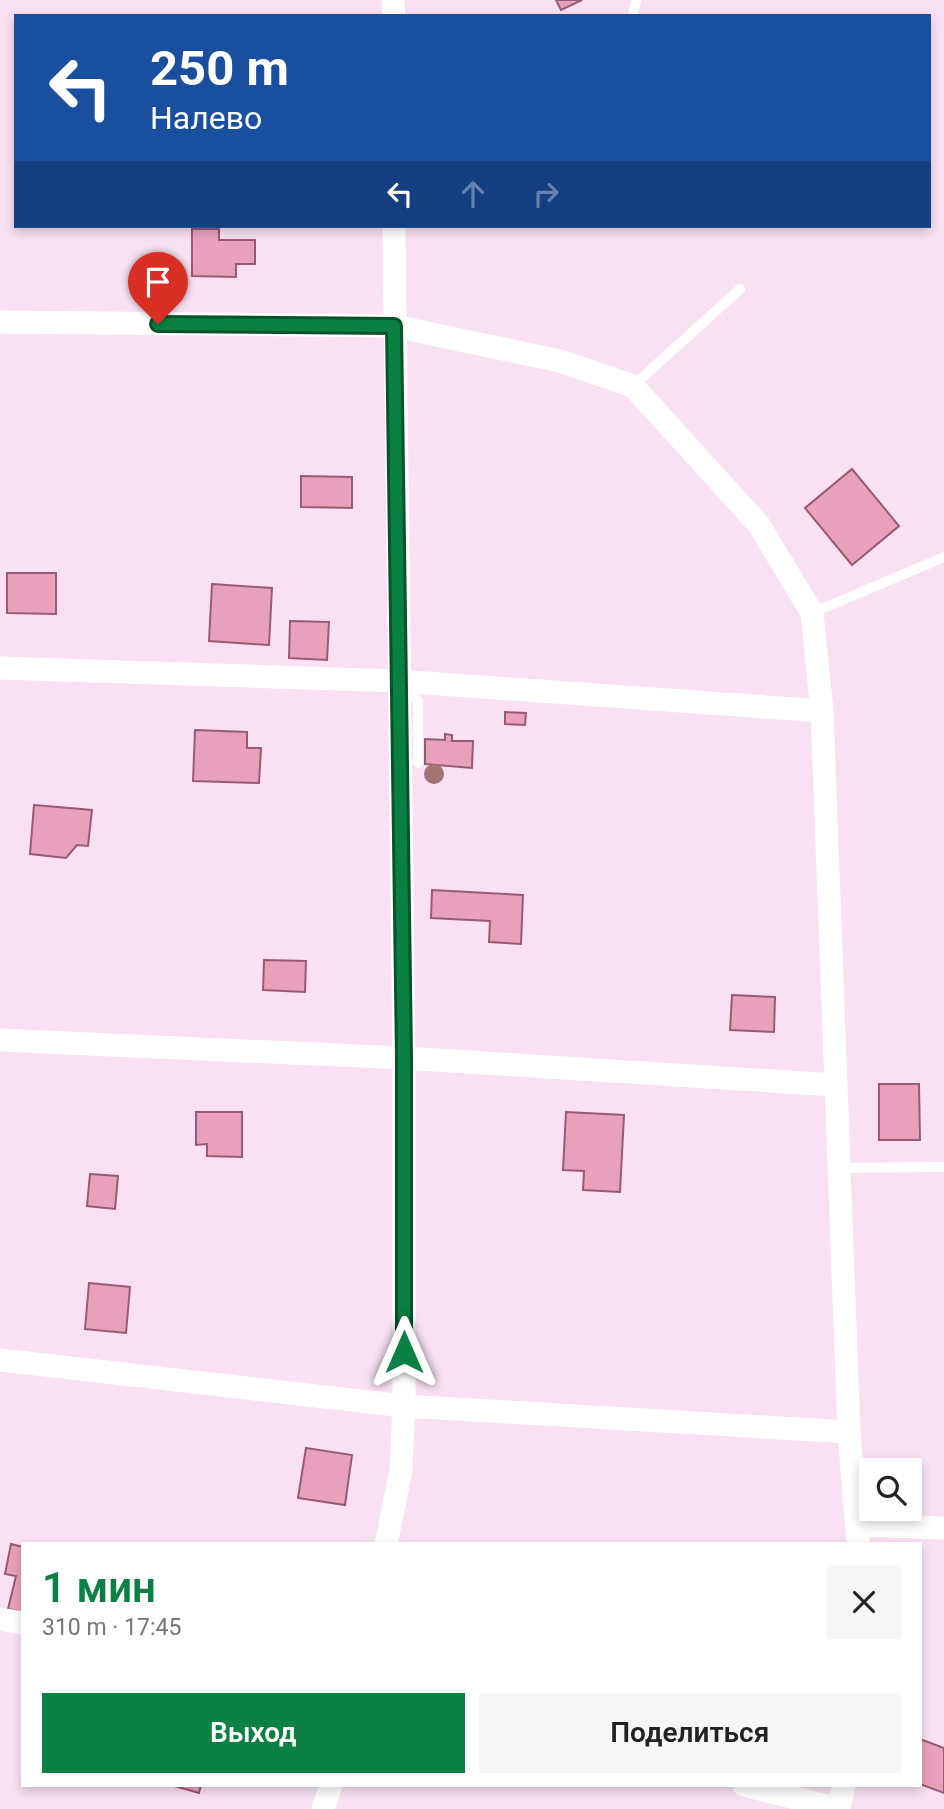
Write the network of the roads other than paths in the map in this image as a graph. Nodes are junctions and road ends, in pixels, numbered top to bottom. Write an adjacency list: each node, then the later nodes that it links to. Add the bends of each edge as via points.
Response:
1 (394, 228): 4 (street)
2 (740, 289): 5 (lane)
3 (0, 322): 4 (street)
4 (394, 326): 5 (street, via 560,361); 9 (street)
5 (633, 386): 7 (street, via 759,525)
6 (944, 557): 7 (lane)
7 (812, 613): 10 (street)
8 (0, 668): 9 (street)
9 (398, 681): 10 (street); 11 (lane, via 418,701); 13 (street)
10 (822, 710): 14 (street)
11 (418, 763)
12 (0, 1040): 13 (street)
13 (404, 1058): 14 (street); 18 (street)
14 (836, 1086): 16 (street)
15 (944, 1167): 16 (lane)
16 (839, 1168): 19 (street)
17 (0, 1360): 18 (street)
18 (404, 1406): 19 (street); 22 (street, via 401,1470)
19 (849, 1433): 21 (street)
20 (944, 1528): 21 (street)
21 (858, 1534)
22 (386, 1542)
23 (0, 1619): 24 (street)
24 (21, 1623)
25 (330, 1787): 28 (street)
26 (752, 1787): 29 (street)
27 (844, 1787): 29 (street)
28 (323, 1809)
29 (839, 1809)

